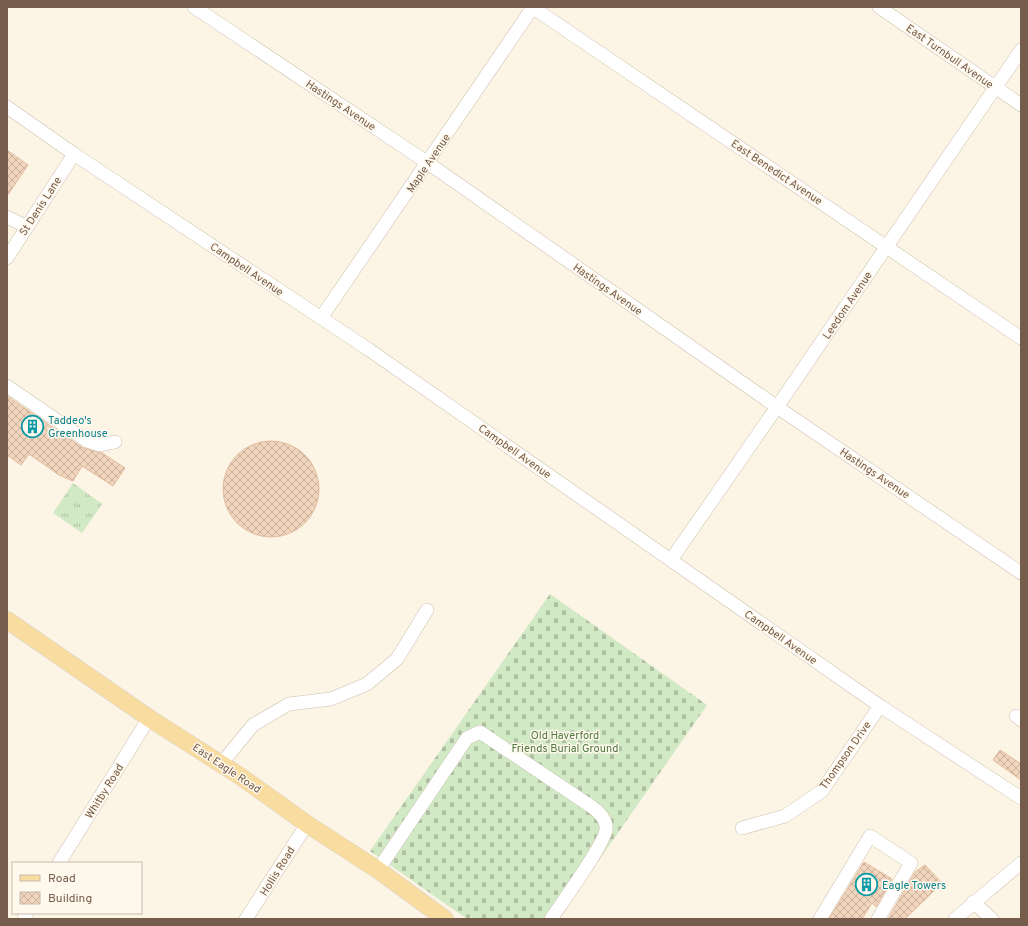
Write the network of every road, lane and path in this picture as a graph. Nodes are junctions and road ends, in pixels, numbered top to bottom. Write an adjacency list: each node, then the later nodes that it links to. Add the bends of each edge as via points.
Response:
1 (194, 7): 9 (street, Hastings Avenue)
2 (532, 7): 9 (street, Maple Avenue); 12 (street, East Benedict Avenue)
3 (879, 7): 5 (street, East Turnbull Avenue)
4 (1021, 50): 5 (street, Leedom Avenue)
5 (995, 88): 6 (street, East Turnbull Avenue); 12 (street, Leedom Avenue)
6 (1021, 105)
7 (7, 107): 8 (street, Campbell Avenue)
8 (74, 154): 11 (street, St Denis Lane); 14 (street, Campbell Avenue)
9 (428, 163): 14 (street, Maple Avenue); 17 (street, Hastings Avenue)
10 (7, 216): 11 (street)
11 (27, 227): 13 (street, St Denis Lane)
12 (887, 246): 15 (street, East Benedict Avenue); 17 (street, Leedom Avenue)
13 (7, 258)
14 (321, 318): 19 (street, Campbell Avenue)
15 (1021, 338)
16 (7, 386): 18 (street, via 87,441 100,446)
17 (777, 407): 19 (street, Leedom Avenue); 20 (street, Hastings Avenue)
18 (115, 442)
19 (671, 560): 23 (street, Campbell Avenue)
20 (1021, 573)
21 (426, 610): 25 (street, via 397,659 367,684 331,699 289,704 253,725)
22 (7, 620): 24 (main road, East Eagle Road)
23 (880, 706): 26 (street, Campbell Avenue); 28 (street, Thompson Drive, via 822,791 785,816)
24 (149, 718): 25 (main road, East Eagle Road); 30 (street, Whitby Road)
25 (221, 764): 27 (main road, East Eagle Road)
26 (1021, 798)
27 (307, 824): 32 (main road, East Eagle Road); 35 (street, Hollis Road)
28 (742, 828)
29 (1021, 856): 33 (street)
30 (60, 862)
31 (1021, 862): 33 (street)
32 (378, 870): 36 (main road, East Eagle Road); 37 (street, via 467,738 480,732 599,812 605,822 607,831 595,853)
33 (1009, 871): 34 (street)
34 (973, 902): 40 (street); 41 (street)
35 (246, 919)
36 (444, 919)
37 (551, 919)
38 (820, 919): 39 (street, via 870,836 910,863)
39 (878, 919)
40 (955, 919)
41 (992, 919)

